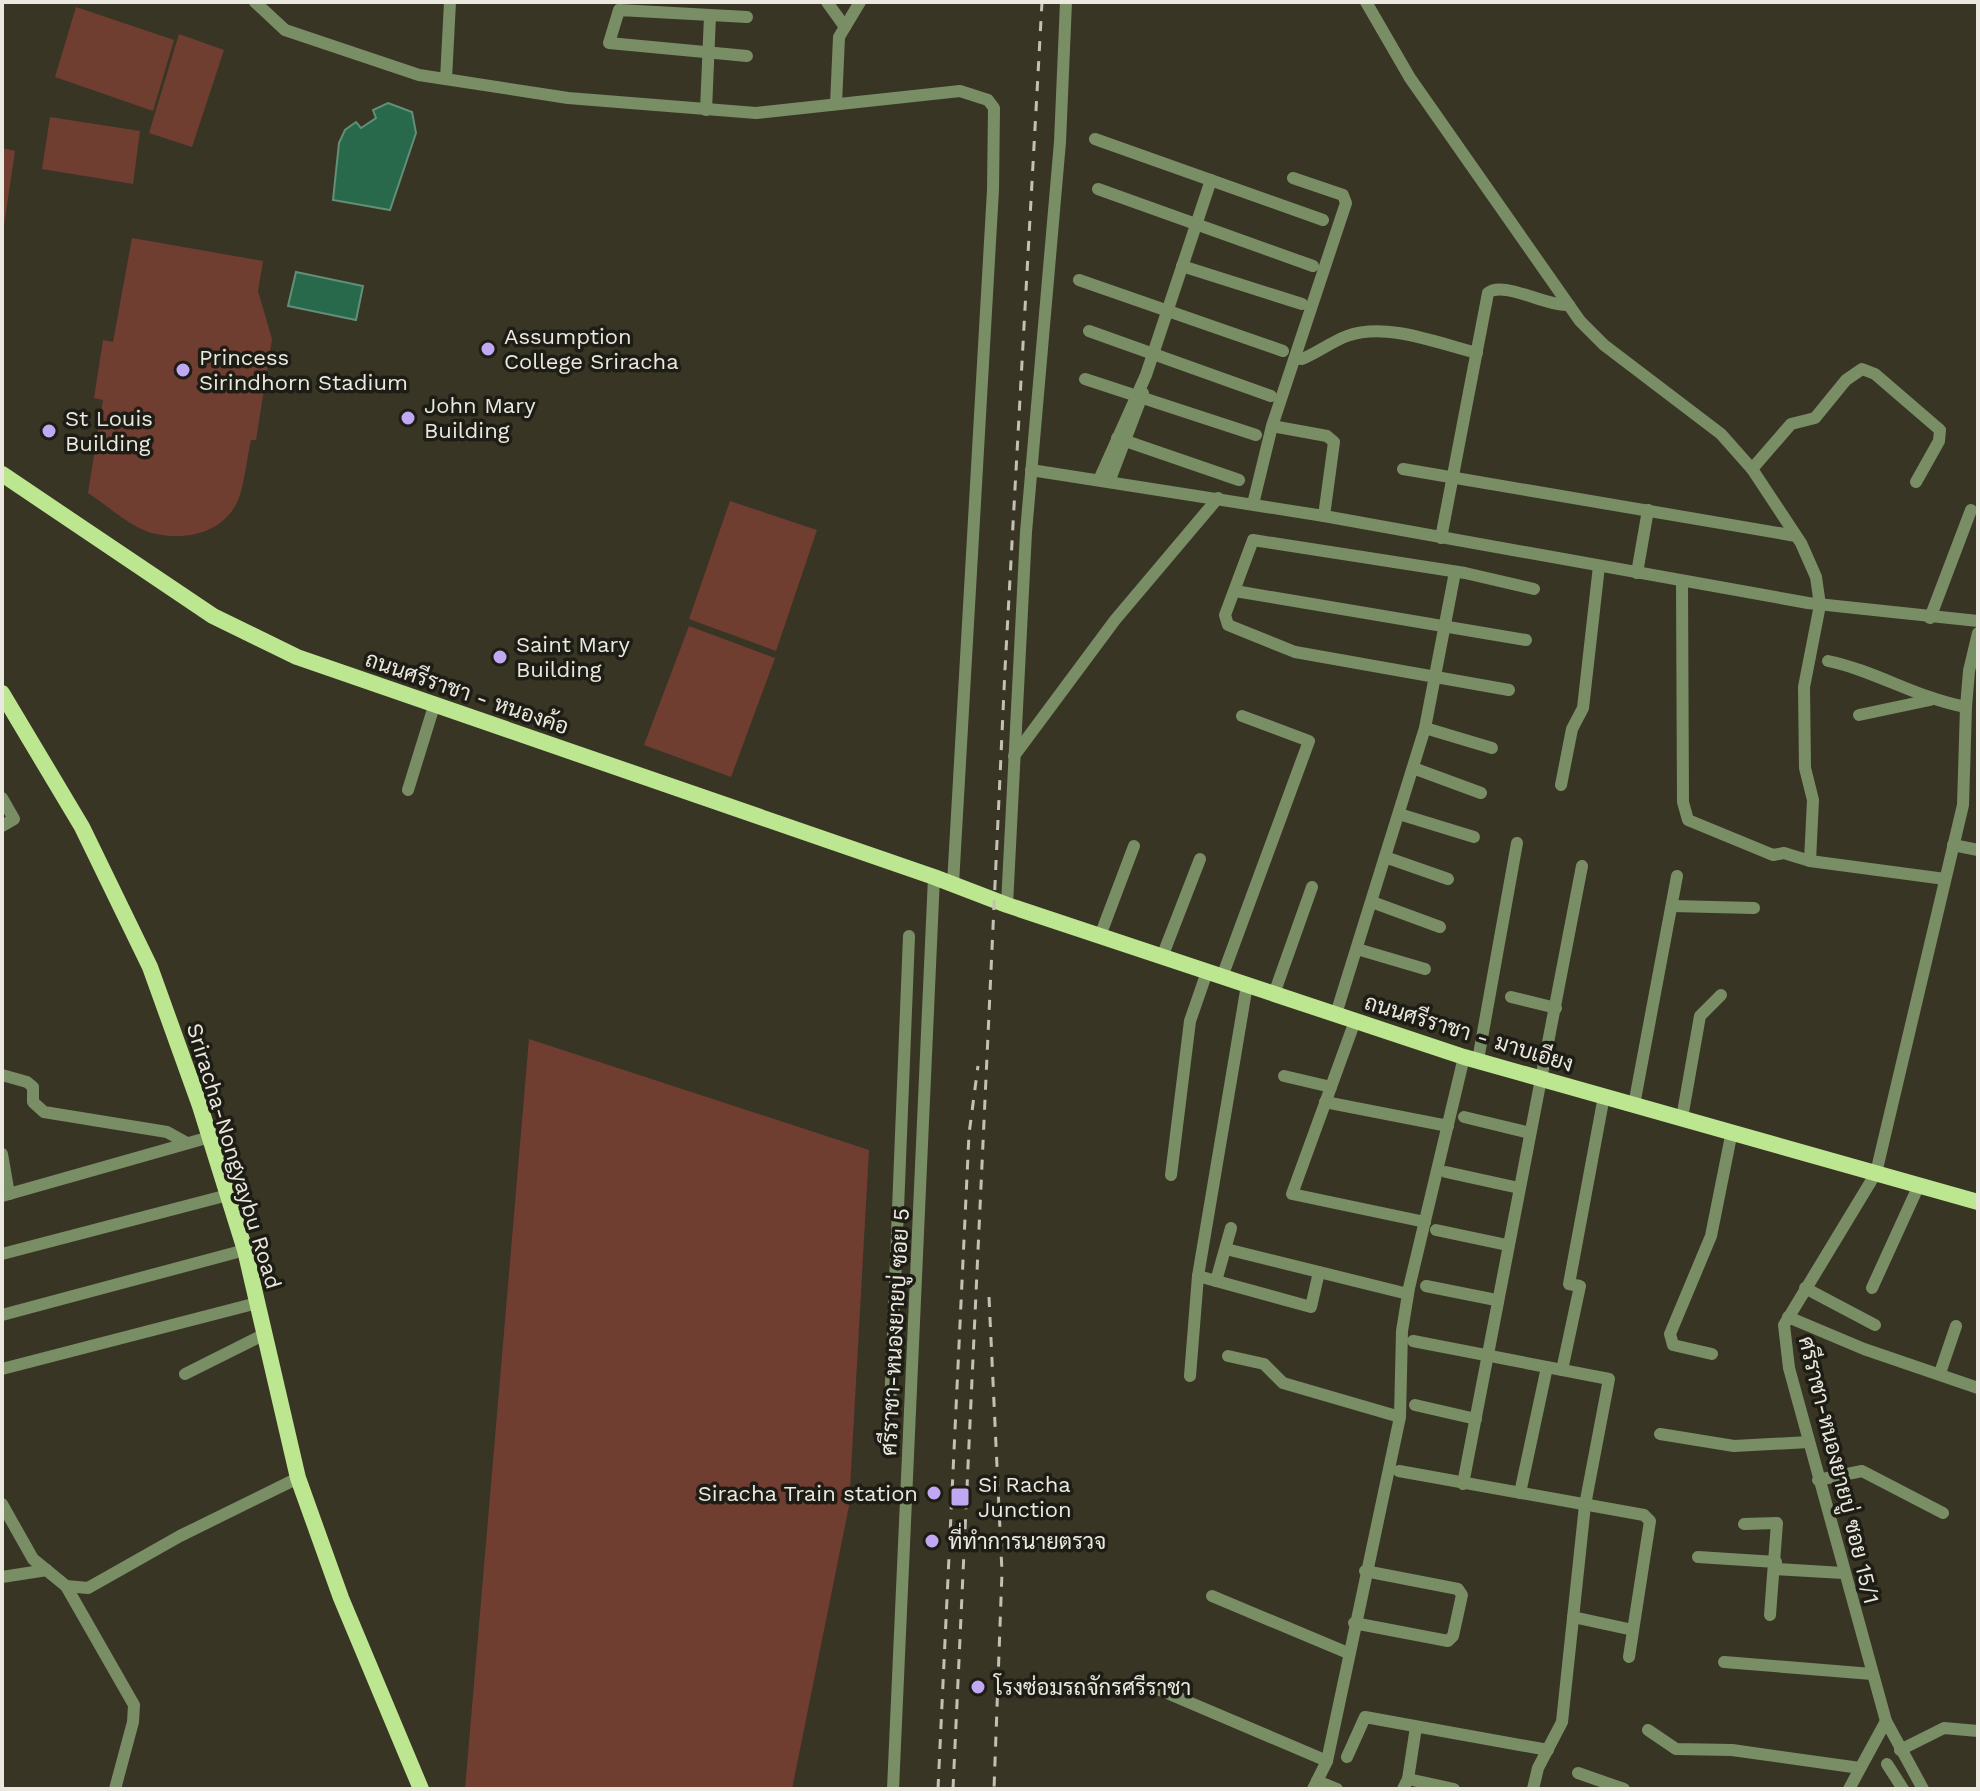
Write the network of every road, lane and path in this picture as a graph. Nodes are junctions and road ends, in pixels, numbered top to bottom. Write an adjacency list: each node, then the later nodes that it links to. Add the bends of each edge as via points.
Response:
1 (255, 2): 12 (street, via 285,30 419,75)
2 (450, 2): 12 (street)
3 (827, 2): 9 (street)
4 (860, 2): 9 (street)
5 (1066, 2): 39 (street, via 1060,142)
6 (1364, 3): 25 (street, via 1410,78)
7 (710, 16): 8 (street); 10 (street); 10 (street, via 619,10 609,43)
8 (747, 17)
9 (845, 27): 13 (street, via 836,53)
10 (708, 54): 11 (street); 14 (street)
11 (747, 56)
12 (446, 79): 14 (street, via 568,98)
13 (836, 104): 14 (street, via 756,113); 96 (street, via 960,91 988,100 994,108)
14 (706, 110)
15 (1095, 139): 17 (street)
16 (1293, 178): 30 (street, via 1343,195 1346,203)
17 (1211, 180): 19 (street); 20 (street)
18 (1098, 189): 20 (street)
19 (1323, 220)
20 (1196, 225): 21 (street); 22 (street)
21 (1182, 266): 24 (street); 26 (street)
22 (1313, 266)
23 (1079, 280): 26 (street)
24 (1302, 304)
25 (1569, 305): 28 (street, via 1492,288); 38 (street, via 1604,345 1721,434)
26 (1167, 310): 29 (street); 30 (street)
27 (1089, 331): 29 (street)
28 (1477, 353): 30 (street, via 1402,334 1368,332 1347,336 1302,359); 41 (street)
29 (1153, 354): 32 (street); 33 (street)
30 (1289, 354): 34 (street)
31 (1085, 379): 33 (street)
32 (1271, 396)
33 (1138, 398): 35 (street); 36 (street)
34 (1272, 426): 46 (street); 49 (street, via 1327,436 1334,442)
35 (1256, 435)
36 (1121, 439): 42 (street); 43 (street)
37 (1403, 469): 41 (street)
38 (1752, 469): 44 (street, via 1791,424 1815,418 1854,372 1867,369 1940,430); 50 (street)
39 (1031, 470): 43 (street); 75 (street)
40 (2, 474): 69 (main road, ถนนศรีราชา - หนองค้อ, via 213,616 297,657)
41 (1453, 477): 47 (street); 51 (street)
42 (1239, 480)
43 (1104, 481): 45 (street)
44 (1916, 482)
45 (1218, 498): 46 (street); 75 (street, via 1115,620)
46 (1253, 504): 49 (street)
47 (1648, 510): 50 (street); 54 (street)
48 (1971, 510): 59 (street)
49 (1324, 516): 51 (street)
50 (1796, 536): 58 (street, via 1816,577)
51 (1441, 538): 52 (street)
52 (1599, 566): 54 (street); 77 (street, via 1583,708 1572,729)
53 (1455, 572): 56 (street); 57 (street, via 1253,540); 61 (street)
54 (1637, 573): 55 (street)
55 (1682, 581): 58 (street); 90 (street, via 1683,802 1688,820 1773,855)
56 (1534, 589)
57 (1235, 591): 61 (street); 65 (street, via 1225,615 1228,625 1295,652)
58 (1820, 605): 59 (street); 90 (street, via 1804,687 1805,768 1813,800)
59 (1930, 618): 60 (street)
60 (1978, 621)
61 (1445, 624): 63 (street); 65 (street)
62 (1978, 633): 70 (street, ศรีราชา-หนองยายบู่ ซอย 15/1)
63 (1526, 640)
64 (1828, 661): 68 (street, via 1859,668)
65 (1435, 676): 66 (street); 73 (street)
66 (1509, 690)
67 (2, 693): 131 (main road, Sriracha-Nongyaybu Road, via 82,827 150,967)
68 (1933, 700): 70 (street); 71 (street)
69 (434, 706): 78 (street); 93 (main road, ถนนศรีราชา - หนองค้อ)
70 (1966, 707): 85 (street, ศรีราชา-หนองยายบู่ ซอย 15/1, via 1965,782)
71 (1859, 715)
72 (1242, 716): 108 (street, via 1309,741)
73 (1425, 728): 74 (street); 76 (street)
74 (1492, 748)
75 (1014, 756): 99 (street)
76 (1413, 768): 79 (street); 81 (street)
77 (1561, 785)
78 (408, 790)
79 (1481, 793)
80 (2, 798): 82 (street, via 14,819)
81 (1399, 814): 83 (street); 88 (street)
82 (2, 826)
83 (1474, 837)
84 (1517, 843): 116 (street)
85 (1953, 845): 87 (street); 95 (street, ศรีราชา-หนองยายบู่ ซอย 15/1)
86 (1134, 846): 104 (street)
87 (1978, 850)
88 (1385, 857): 94 (street); 98 (street)
89 (1200, 859): 106 (street)
90 (1810, 861): 95 (street)
91 (1582, 866): 113 (street)
92 (1677, 876): 100 (street)
93 (934, 877): 96 (main road, ถนนศรีราชา - หนองค้อ); 122 (street, ศรีราชา-หนองยายบู่ ซอย 5)
94 (1448, 879)
95 (1945, 879): 135 (street, ศรีราชา-หนองยายบู่ ซอย 15/1)
96 (953, 884): 99 (main road, ถนนศรีราชา - มาบเอียง)
97 (1312, 887): 110 (street)
98 (1372, 902): 102 (street); 105 (street)
99 (1007, 905): 104 (main road, ถนนศรีราชา - มาบเอียง)
100 (1672, 906): 101 (street); 125 (street)
101 (1754, 908)
102 (1440, 927)
103 (909, 936): 120 (street)
104 (1100, 936): 106 (main road, ถนนศรีราชา - มาบเอียง)
105 (1357, 949): 107 (street); 114 (street)
106 (1162, 957): 108 (main road, ถนนศรีราชา - มาบเอียง)
107 (1425, 969)
108 (1215, 974): 109 (main road, ถนนศรีราชา - มาบเอียง); 136 (street, via 1190,1021)
109 (1247, 985): 110 (main road, ถนนศรีราชา - มาบเอียง); 150 (street)
110 (1274, 994): 114 (main road, ถนนศรีราชา - มาบเอียง)
111 (1721, 995): 127 (street, via 1700,1016)
112 (1511, 997): 113 (street)
113 (1556, 1008): 119 (street)
114 (1336, 1014): 115 (main road, ถนนศรีราชา - มาบเอียง)
115 (1355, 1021): 116 (main road, ถนนศรีราชา - มาบเอียง); 121 (street)
116 (1471, 1058): 119 (main road, ถนนศรีราชา - มาบเอียง); 128 (street)
117 (2, 1075): 132 (street, via 33,1087 33,1102 44,1112 167,1132)
118 (1284, 1076): 121 (street)
119 (1543, 1079): 123 (main road, ถนนศรีราชา - มาบเอียง); 130 (street)
120 (904, 1085): 122 (street); 175 (street)
121 (1331, 1087): 124 (street)
122 (926, 1088): 222 (street, ศรีราชา-หนองยายบู่ ซอย 5)
123 (1604, 1096): 125 (main road, ถนนศรีราชา - มาบเอียง); 169 (street, via 1569,1284 1580,1286)
124 (1325, 1102): 128 (street); 142 (street, via 1292,1194)
125 (1634, 1105): 127 (main road, ถนนศรีราชา - มาบเอียง)
126 (1464, 1117): 130 (street)
127 (1682, 1118): 129 (main road, ถนนศรีราชา - มาบเอียง)
128 (1448, 1126): 142 (street)
129 (1732, 1131): 135 (main road, ถนนศรีราชา - มาบเอียง); 164 (street, via 1711,1236 1670,1334 1673,1345)
130 (1530, 1133): 138 (street)
131 (210, 1137): 132 (street); 140 (main road, Sriracha-Nongyaybu Road)
132 (187, 1143): 139 (street)
133 (2, 1154): 139 (street)
134 (1446, 1172): 138 (street)
135 (1876, 1173): 137 (main road, ถนนศรีราชา - มาบเอียง); 153 (street, ศรีราชา-หนองยายบู่ ซอย 15/1)
136 (1171, 1175)
137 (1919, 1185): 141 (main road, ถนนศรีราชา - มาบเอียง); 154 (street)
138 (1519, 1188): 145 (street)
139 (5, 1195)
140 (228, 1195): 147 (main road, Sriracha-Nongyaybu Road); 148 (street)
141 (1978, 1202)
142 (1425, 1222): 155 (street)
143 (1231, 1228): 146 (street)
144 (1436, 1230): 145 (street)
145 (1507, 1245): 156 (street)
146 (1226, 1249): 149 (street); 151 (street)
147 (245, 1250): 157 (main road, Sriracha-Nongyaybu Road); 158 (street)
148 (2, 1254)
149 (1319, 1272): 151 (street, via 1311,1307); 155 (street)
150 (1198, 1276): 151 (street); 172 (street)
151 (1216, 1281)
152 (1426, 1286): 156 (street)
153 (1805, 1288): 159 (street, ศรีราชา-หนองยายบู่ ซอย 15/1); 160 (street)
154 (1872, 1288)
155 (1408, 1294): 176 (street)
156 (1496, 1300): 166 (street)
157 (257, 1303): 162 (main road, Sriracha-Nongyaybu Road); 168 (street)
158 (2, 1315)
159 (1788, 1317): 170 (street); 179 (street, ศรีราชา-หนองยายบู่ ซอย 15/1, via 1783,1343)
160 (1875, 1325)
161 (1956, 1326): 170 (street)
162 (263, 1335): 171 (street); 181 (main road, Sriracha-Nongyaybu Road)
163 (1413, 1341): 166 (street)
164 (1712, 1354)
165 (1228, 1356): 176 (street, via 1264,1364 1279,1382)
166 (1489, 1357): 167 (street); 177 (street)
167 (1547, 1367): 169 (street); 184 (street)
168 (2, 1369)
169 (1562, 1370): 186 (street, via 1609,1379)
170 (1940, 1373): 173 (street)
171 (185, 1374)
172 (1190, 1376)
173 (1978, 1388)
174 (1415, 1405): 177 (street)
175 (890, 1408)
176 (1400, 1417): 192 (street)
177 (1476, 1419): 183 (street)
178 (1660, 1434): 179 (street, via 1734,1446)
179 (1809, 1442): 182 (street, ศรีราชา-หนองยายบู่ ซอย 15/1)
180 (1399, 1471): 183 (street)
181 (298, 1478): 195 (street, via 88,1588); 221 (main road, Sriracha-Nongyaybu Road, via 341,1598)
182 (1818, 1480): 187 (street, via 1862,1471); 193 (street, ศรีราชา-หนองยายบู่ ซอย 15/1)
183 (1463, 1484): 184 (street)
184 (1520, 1493): 186 (street)
185 (2, 1504): 191 (street, via 33,1559)
186 (1585, 1505): 198 (street); 200 (street, via 1644,1515 1650,1521)
187 (1943, 1513)
188 (1744, 1524): 190 (street, via 1777,1523)
189 (1698, 1557): 190 (street)
190 (1776, 1565): 193 (street); 197 (street)
191 (47, 1570): 194 (street); 195 (street)
192 (1365, 1571): 199 (street); 199 (street, via 1458,1589 1462,1595 1448,1641)
193 (1843, 1573): 204 (street, ศรีราชา-หนองยายบู่ ซอย 15/1)
194 (2, 1577)
195 (66, 1586): 220 (street, via 134,1705)
196 (1212, 1596): 201 (street)
197 (1770, 1615)
198 (1573, 1617): 200 (street); 210 (street, via 1562,1722)
199 (1354, 1623): 201 (street)
200 (1633, 1630): 202 (street)
201 (1348, 1653): 213 (street)
202 (1629, 1657)
203 (1724, 1662): 204 (street)
204 (1872, 1674): 206 (street, ศรีราชา-หนองยายบู่ ซอย 15/1)
205 (1153, 1687): 213 (street)
206 (1886, 1721): 211 (street, ศรีราชา-หนองยายบู่ ซอย 15/1); 215 (street)
207 (1416, 1727): 210 (street); 212 (street, via 1365,1717); 217 (street)
208 (1648, 1730): 215 (street, via 1676,1749 1732,1750)
209 (1978, 1731): 211 (street, via 1944,1728)
210 (1548, 1750): 225 (street)
211 (1900, 1750): 229 (street, ศรีราชา-หนองยายบู่ ซอย 15/1)
212 (1347, 1757)
213 (1327, 1761): 218 (street)
214 (1887, 1764): 228 (street)
215 (1860, 1768): 227 (street)
216 (1578, 1773): 219 (street)
217 (1405, 1784): 224 (street)
218 (1315, 1785): 223 (street)
219 (1596, 1785): 226 (street)
220 (115, 1789)
221 (421, 1789)
222 (893, 1789)
223 (1337, 1789)
224 (1454, 1789)
225 (1533, 1789)
226 (1624, 1789)
227 (1849, 1789)
228 (1903, 1789)
229 (1923, 1789)

